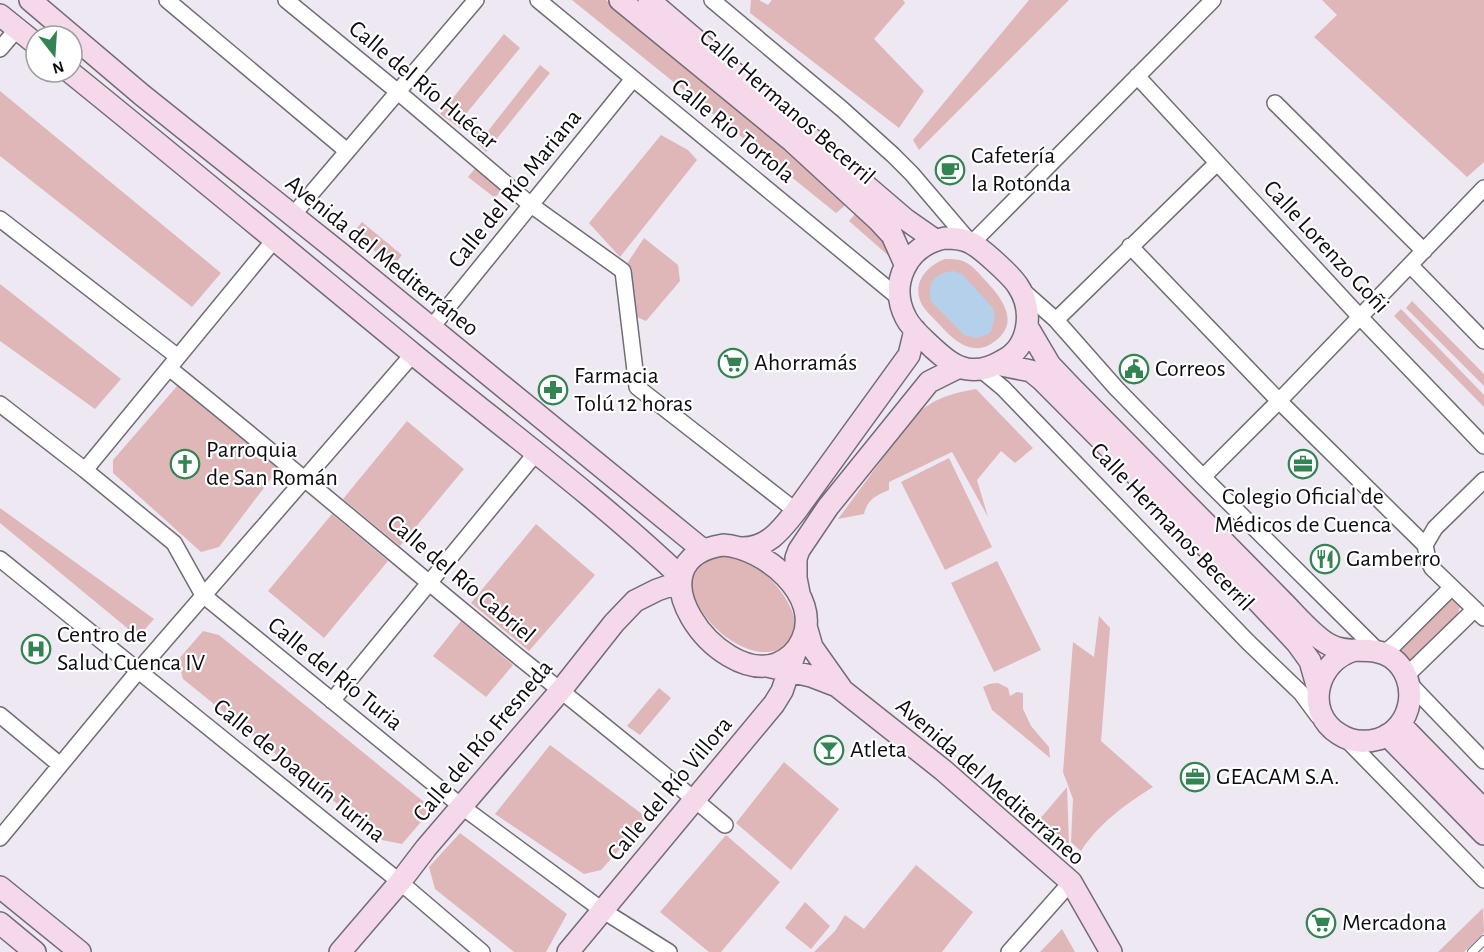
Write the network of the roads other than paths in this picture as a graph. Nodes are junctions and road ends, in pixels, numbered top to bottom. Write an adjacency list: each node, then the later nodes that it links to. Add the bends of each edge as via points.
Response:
1 (167, 0): 19 (street)
2 (286, 0): 17 (street, Calle del Río Huécar)
3 (476, 0): 17 (street)
4 (538, 0): 15 (street, Calle Rio Tortola)
5 (620, 0): 30 (street, Calle Hermanos Becerril, via 792,141 879,221 892,236)
6 (649, 0): 26 (street, Calle Hermanos Becerril, via 905,219)
7 (712, 0): 27 (street, Calle Hermanos Becerril, via 893,155)
8 (1213, 0): 14 (street)
9 (36, 2): 23 (street, Avenida del Mediterráneo, via 141,95)
10 (0, 15): 11 (street)
11 (17, 29): 12 (street); 13 (street)
12 (24, 35)
13 (0, 49)
14 (1137, 76): 20 (street, Calle Lorenzo Goñi); 27 (street)
15 (633, 79): 22 (street, Calle del Río Mariana); 33 (street, Calle Rio Tortola)
16 (84, 83): 25 (street)
17 (398, 92): 19 (street); 22 (street, Calle del Río Huécar)
18 (1275, 103): 29 (street)
19 (347, 151): 23 (street)
20 (1217, 163): 28 (street); 34 (street, Calle Lorenzo Goñi)
21 (1484, 188): 29 (street)
22 (531, 206): 37 (street, Calle del Río Mariana); 52 (street, Calle del Río Huécar, via 622,271 637,387)
23 (293, 215): 37 (street, Avenida del Mediterráneo)
24 (0, 219): 41 (street, Calle del Río Cabriel)
25 (275, 239): 40 (street); 41 (street)
26 (936, 240): 27 (street, via 955,238); 30 (street, via 914,253)
27 (971, 242): 32 (street)
28 (1130, 246): 35 (street); 44 (street)
29 (1424, 251): 31 (street)
30 (905, 264): 33 (street)
31 (1410, 265): 34 (street); 39 (street, Calle Lorenzo Goñi)
32 (1018, 285): 35 (street); 36 (street)
33 (898, 298): 38 (street)
34 (1359, 318): 44 (street); 46 (street, Calle Lorenzo Goñi)
35 (1056, 320): 49 (street)
36 (1028, 326): 43 (street, via 1014,353); 65 (street, Calle Hermanos Becerril, via 1050,365 1283,602 1328,645)
37 (431, 328): 55 (street, Avenida del Mediterráneo)
38 (915, 330): 42 (street); 52 (street, via 909,355)
39 (1484, 341)
40 (412, 354): 47 (street); 50 (street)
41 (174, 362): 48 (street); 50 (street, Calle del Río Cabriel)
42 (959, 367): 43 (street); 60 (street, via 929,382 828,507 796,558)
43 (988, 367): 71 (street, Calle Hermanos Becerril, via 1031,371 1050,388 1298,643 1310,661); 76 (street, Calle Hermanos Becerril, via 1003,388)
44 (1279, 401): 49 (street); 53 (street)
45 (0, 404): 48 (street, Calle del Río Turia)
46 (1484, 446)
47 (536, 453): 57 (street, via 629,528); 58 (street)
48 (85, 470): 61 (street, Calle del Río Turia, via 174,543)
49 (1203, 477): 66 (street)
50 (305, 478): 58 (street, Calle del Río Cabriel); 61 (street)
51 (1484, 480): 53 (street, via 1435,528)
52 (796, 511): 54 (street, via 764,544)
53 (1425, 545): 59 (street, via 1432,568)
54 (742, 548): 55 (street, via 723,545); 60 (street, via 775,567)
55 (703, 550): 57 (street, via 688,564)
56 (3, 567): 68 (street, Calle de Joaquín Turina)
57 (681, 580): 67 (street, via 684,603 698,629 741,662); 72 (street, Calle del Río Fresneda, via 635,601)
58 (430, 582): 72 (street, Calle del Río Cabriel); 74 (street)
59 (1452, 587): 62 (street); 66 (street, via 1395,644)
60 (799, 594): 63 (street)
61 (203, 595): 68 (street); 74 (street, Calle del Río Turia)
62 (1480, 613): 70 (street)
63 (806, 626): 64 (street); 73 (street, via 812,647)
64 (796, 650): 67 (street, via 783,661); 69 (street, Calle del Río Villora)
65 (1355, 650): 66 (street, Calle Hermanos Becerril); 71 (street, via 1332,661)
66 (1378, 651): 70 (street, via 1396,662)
67 (767, 666): 69 (street)
68 (139, 670): 80 (street); 88 (street, Calle de Joaquín Turina)
69 (790, 671): 73 (street); 81 (street, Calle del Río Villora, via 774,704)
70 (1407, 679): 77 (street, via 1409,706); 79 (street)
71 (1318, 689): 76 (street, Calle Hermanos Becerril)
72 (561, 690): 81 (street, Calle del Río Cabriel); 82 (street, Calle del Río Fresneda)
73 (843, 690): 89 (street, Avenida del Mediterráneo, via 943,770)
74 (332, 701): 82 (street, Calle del Río Turia)
75 (0, 715): 80 (street)
76 (1325, 721): 78 (street, Calle Hermanos Becerril)
77 (1393, 730): 78 (street, via 1364,741); 83 (street); 85 (street)
78 (1344, 737): 87 (street, Calle Hermanos Becerril)
79 (1484, 760)
80 (60, 765): 86 (street)
81 (695, 800): 84 (street, Calle del Río Cabriel); 91 (street, Calle del Río Villora)
82 (461, 806): 88 (street, Calle del Río Fresneda); 91 (street, Calle del Río Turia)
83 (1484, 810)
84 (725, 825)
85 (1484, 834)
86 (0, 838)
87 (1484, 880)
88 (400, 882): 96 (street, Calle del Río Fresneda); 97 (street, Calle de Joaquín Turina)
89 (1071, 882): 100 (street); 101 (street, Avenida del Mediterráneo)
90 (0, 887): 95 (street)
91 (602, 910): 98 (street, Calle del Río Villora); 99 (street, Calle del Río Turia)
92 (0, 923): 94 (street)
93 (1484, 940): 102 (lane)
94 (35, 952)
95 (80, 952)
96 (340, 952)
97 (482, 952)
98 (568, 952)
99 (669, 952)
100 (1009, 952)
101 (1111, 952)
102 (1472, 952)

